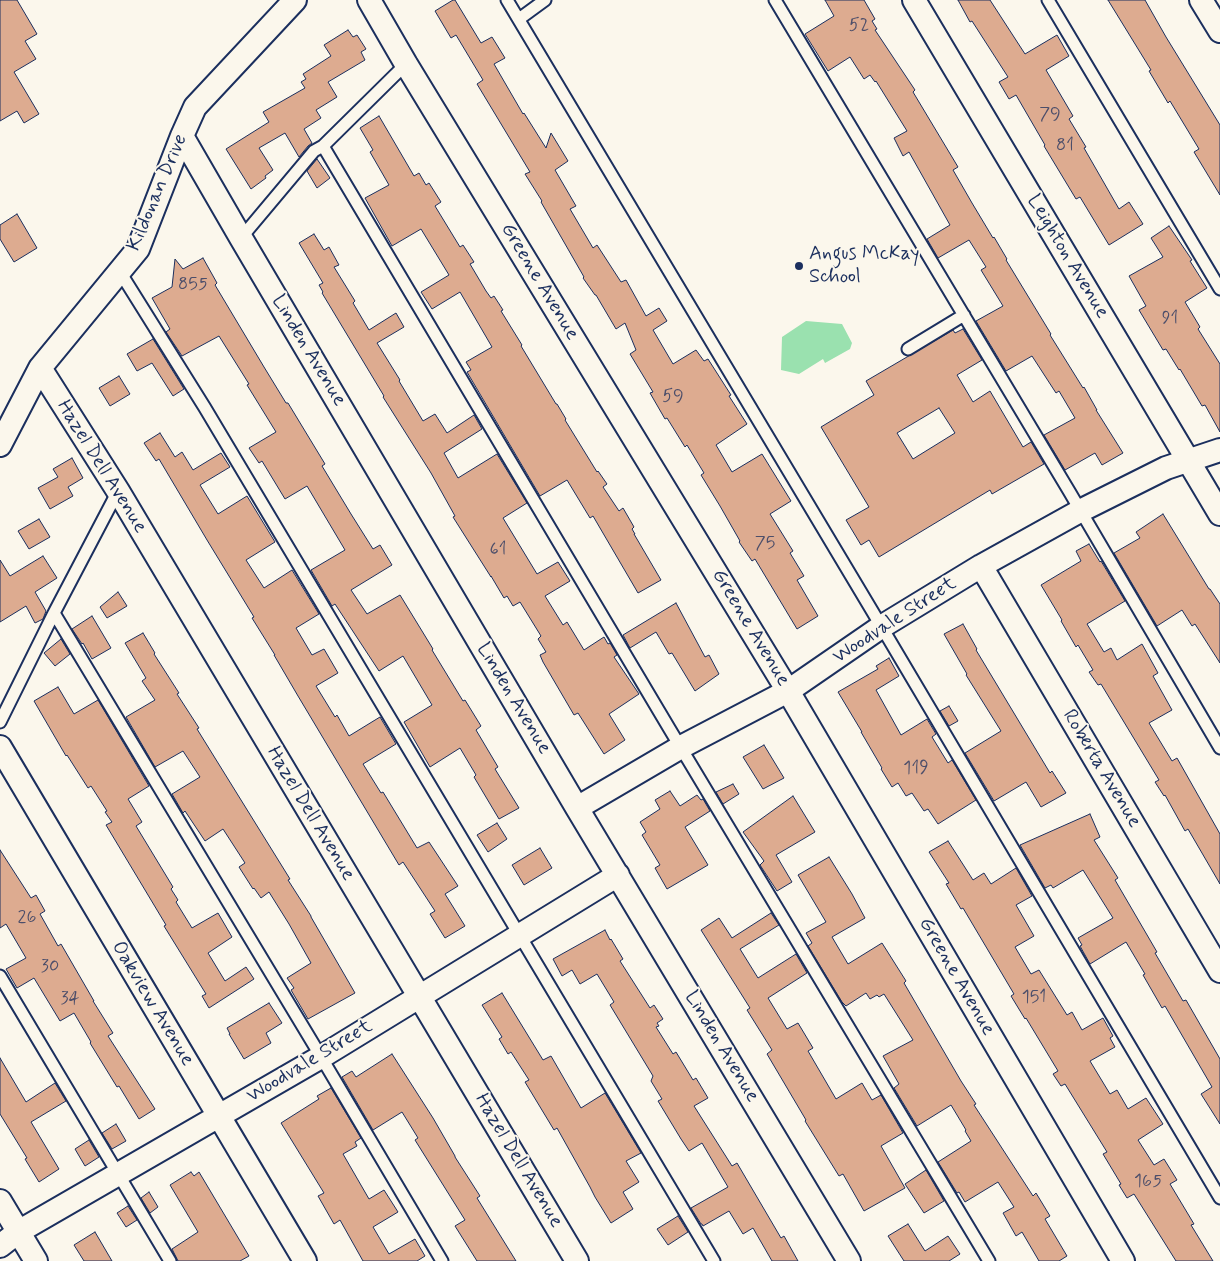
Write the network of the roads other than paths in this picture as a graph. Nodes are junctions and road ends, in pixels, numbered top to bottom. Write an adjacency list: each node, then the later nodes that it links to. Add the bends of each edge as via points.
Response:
1 (295, 0): 12 (street, Kildonan Drive, via 195,107)
2 (369, 0): 11 (street, Greene Avenue)
3 (507, 0): 9 (lane)
4 (545, 0): 9 (lane)
5 (774, 0): 17 (lane)
6 (914, 0): 22 (street, Leighton Avenue)
7 (1048, 0): 16 (lane)
8 (1201, 0): 10 (street)
9 (519, 19): 28 (lane)
10 (1220, 31)
11 (406, 64): 13 (lane); 29 (street, Greene Avenue)
12 (182, 136): 14 (street, Linden Avenue); 15 (street, Kildonan Drive, via 138,249)
13 (323, 146): 14 (lane, via 314,151); 32 (lane)
14 (241, 238): 34 (street, Linden Avenue)
15 (120, 272): 19 (street, Kildonan Drive); 36 (lane, via 206,408)
16 (1220, 290)
17 (964, 315): 18 (lane); 24 (lane)
18 (908, 349)
19 (40, 368): 20 (street, Kildonan Drive); 23 (street, Hazel Dell Avenue)
20 (0, 445)
21 (1220, 450): 22 (street, Woodvale Street)
22 (1188, 460): 24 (street, Woodvale Street); 25 (street, Leighton Avenue)
23 (118, 491): 27 (lane); 39 (street, Hazel Dell Avenue)
24 (1080, 511): 26 (street, Woodvale Street); 33 (lane)
25 (1220, 514)
26 (981, 566): 28 (street, Woodvale Street); 37 (street, Roberta Avenue)
27 (54, 613): 30 (lane); 40 (lane)
28 (881, 627): 29 (street, Woodvale Street); 43 (lane)
29 (788, 691): 32 (street, Woodvale Street); 55 (street, Greene Avenue)
30 (0, 722)
31 (0, 747): 41 (street, Oakview Avenue)
32 (681, 747): 34 (street, Woodvale Street); 54 (lane)
33 (1220, 748)
34 (577, 808): 35 (street, Linden Avenue)
35 (618, 875): 36 (street, Woodvale Street); 53 (street, Linden Avenue)
36 (520, 934): 39 (street, Woodvale Street); 52 (lane)
37 (1220, 971)
38 (0, 976): 42 (lane)
39 (419, 996): 40 (street, Woodvale Street); 51 (street, Hazel Dell Avenue)
40 (321, 1057): 41 (street, Woodvale Street); 50 (lane)
41 (218, 1115): 42 (street, Woodvale Street); 49 (street, Oakview Avenue)
42 (118, 1174): 45 (street, Woodvale Street); 48 (lane)
43 (1220, 1198)
44 (0, 1201): 45 (street)
45 (18, 1232): 46 (street, Woodvale Street); 47 (street)
46 (0, 1246)
47 (36, 1261)
48 (170, 1261)
49 (305, 1261)
50 (442, 1261)
51 (577, 1261)
52 (714, 1261)
53 (849, 1261)
54 (989, 1261)
55 (1123, 1261)

